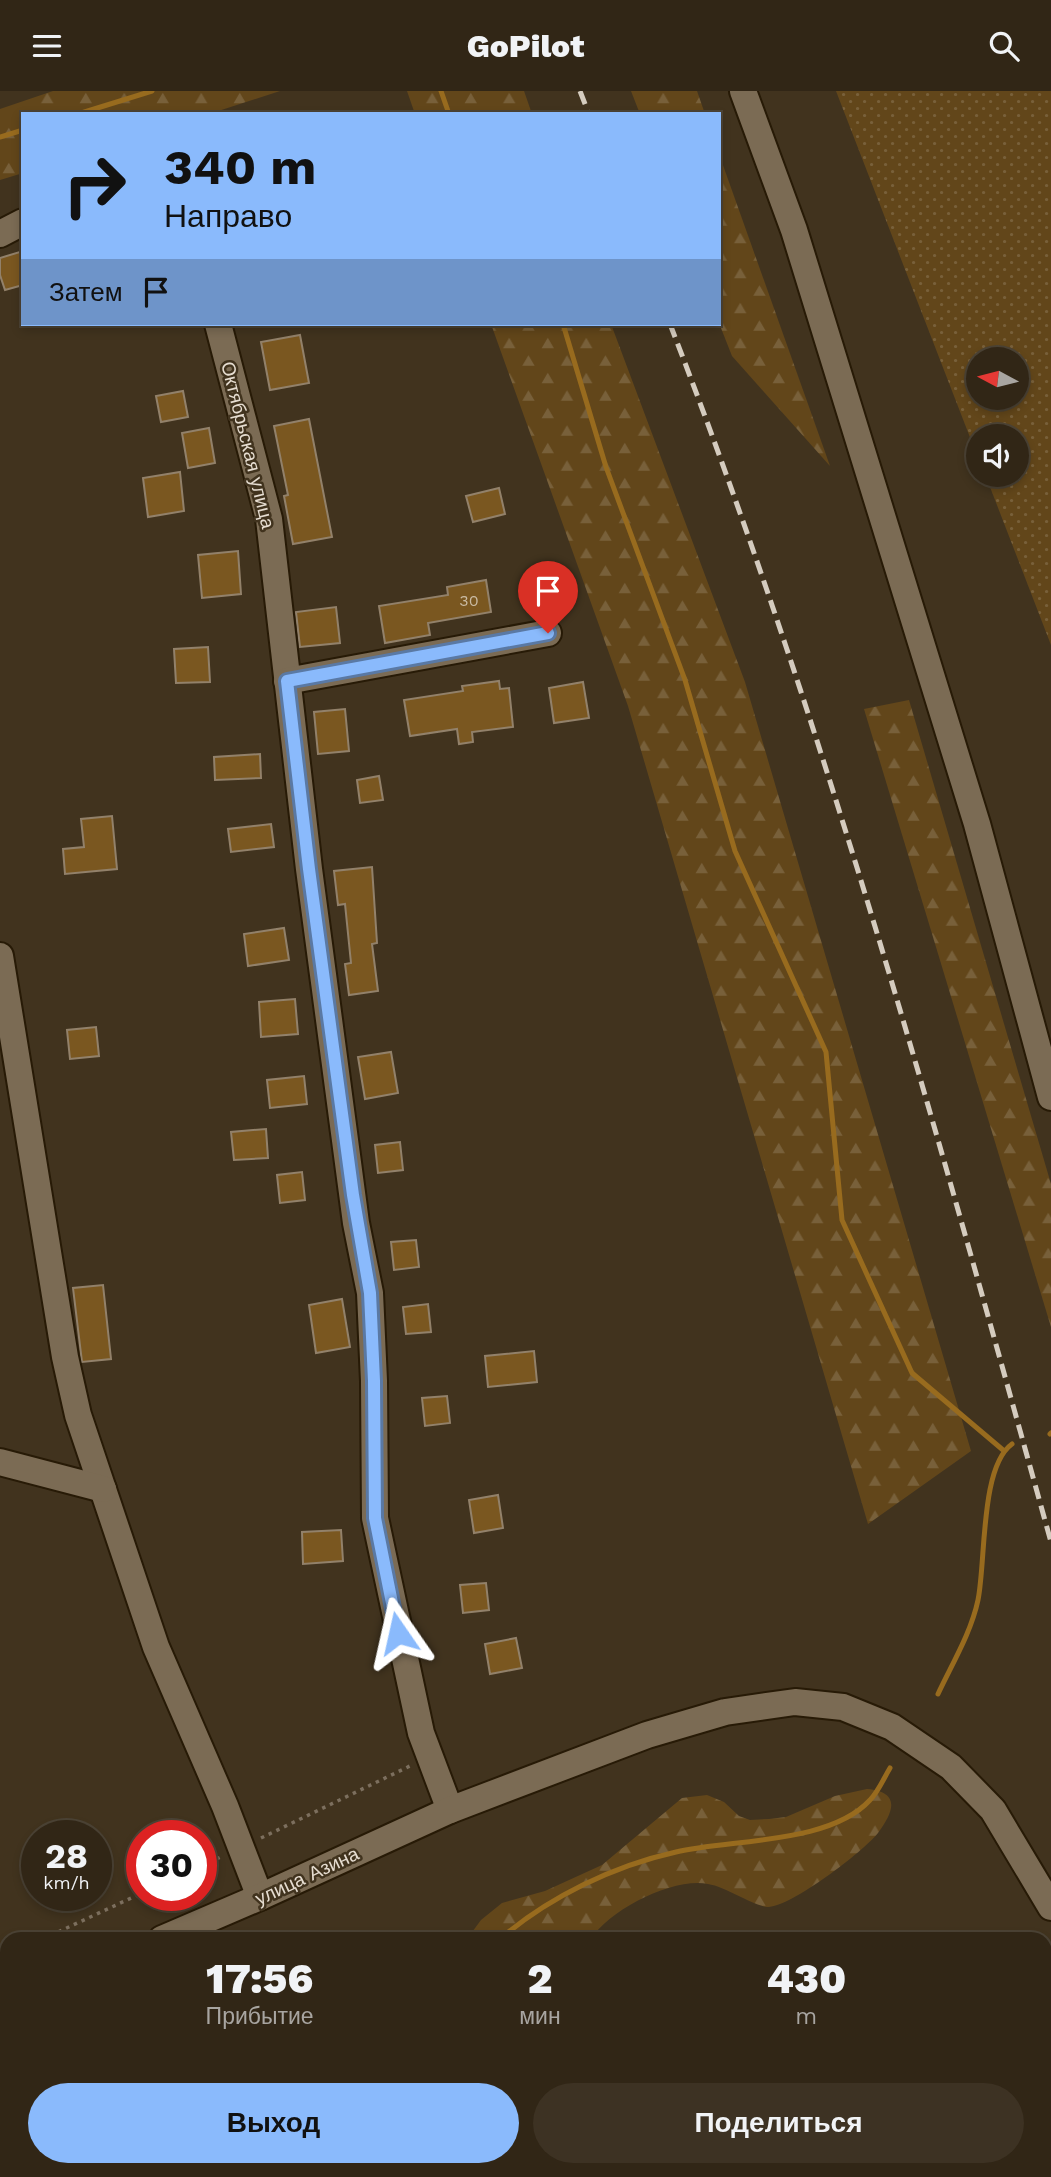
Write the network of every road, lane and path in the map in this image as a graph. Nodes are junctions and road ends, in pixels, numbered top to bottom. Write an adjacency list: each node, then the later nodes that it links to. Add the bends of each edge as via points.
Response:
1 (743, 91): 8 (street, via 794,230 969,797)
2 (21, 223): 3 (street)
3 (0, 234)
4 (219, 326): 6 (street, Октябрьская улица, via 269,519)
5 (548, 633): 6 (street)
6 (287, 681): 11 (street, Октябрьская улица, via 353,1195 370,1293 375,1518 403,1656)
7 (0, 956): 10 (street, via 65,1357 78,1415)
8 (1051, 1097)
9 (0, 1462): 10 (street)
10 (103, 1489): 13 (street, via 156,1647)
11 (430, 1757): 12 (street, Октябрьская улица); 13 (path)
12 (450, 1809): 15 (street, улица Азина); 17 (street, улица Азина, via 647,1735 725,1712 795,1702 843,1707 892,1727 951,1767 993,1810)
13 (241, 1848): 14 (path); 15 (street)
14 (217, 1859)
15 (260, 1898): 19 (street, улица Азина)
16 (126, 1900): 18 (path)
17 (1051, 1907)
18 (58, 1932)
19 (179, 1932)

